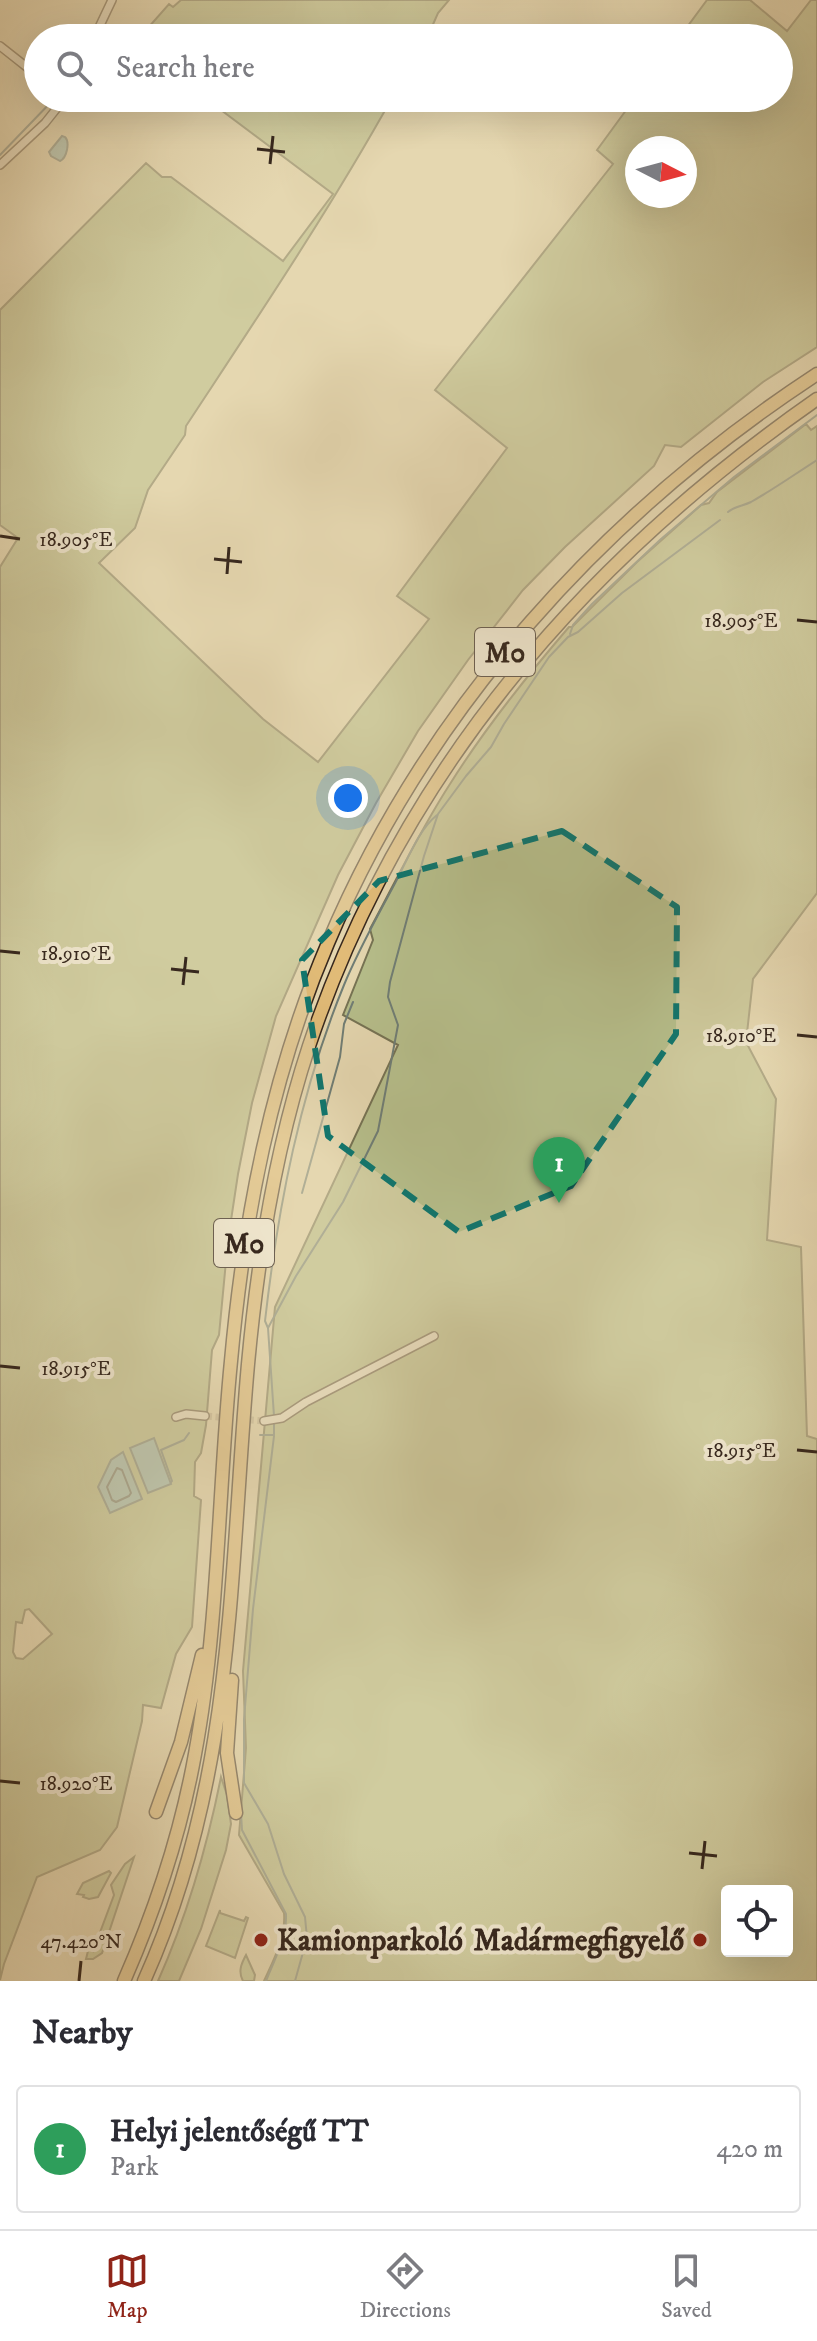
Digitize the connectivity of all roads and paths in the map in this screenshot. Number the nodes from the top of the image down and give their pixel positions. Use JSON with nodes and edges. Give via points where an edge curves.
{"nodes":[{"id":1,"x":111,"y":1,"type":"edge"},
{"id":2,"x":100,"y":24,"type":"edge"},
{"id":3,"x":0,"y":46,"type":"edge"},
{"id":4,"x":24,"y":65,"type":"edge"},
{"id":5,"x":54,"y":112,"type":"edge"},
{"id":6,"x":0,"y":165,"type":"edge"},
{"id":7,"x":817,"y":374,"type":"edge"},
{"id":8,"x":817,"y":399,"type":"edge"},
{"id":9,"x":434,"y":1336,"type":"dead end"},
{"id":10,"x":205,"y":1416,"type":"tunnel mouth"},
{"id":11,"x":176,"y":1417,"type":"dead end"},
{"id":12,"x":271,"y":1420,"type":"tunnel mouth"},
{"id":13,"x":211,"y":1621,"type":"junction"},
{"id":14,"x":227,"y":1649,"type":"junction"},
{"id":15,"x":156,"y":1812,"type":"dead end"},
{"id":16,"x":236,"y":1813,"type":"dead end"},
{"id":17,"x":124,"y":1981,"type":"edge"},
{"id":18,"x":144,"y":1981,"type":"edge"}],
"edges":[{"from":1,"to":2,"type":"street"},
{"from":3,"to":4,"type":"street"},
{"from":5,"to":6,"type":"street"},
{"from":7,"to":13,"type":"highway","number":"M0","via":[[661,493],[544,606],[438,742],[356,882],[326,946],[282,1074],[249,1216],[230,1367]]},
{"from":8,"to":14,"type":"highway","number":"M0","via":[[714,476],[637,543],[532,652],[434,787],[344,954],[292,1105],[264,1236],[248,1367]]},
{"from":9,"to":12,"type":"street"},
{"from":10,"to":11,"type":"street"},
{"from":13,"to":15,"type":"highway","via":[[184,1730]]},
{"from":13,"to":17,"type":"highway","number":"M0","via":[[189,1784],[162,1885]]},
{"from":14,"to":16,"type":"highway","via":[[232,1674],[227,1753]]},
{"from":14,"to":18,"type":"highway","number":"M0","via":[[195,1839]]}]}
